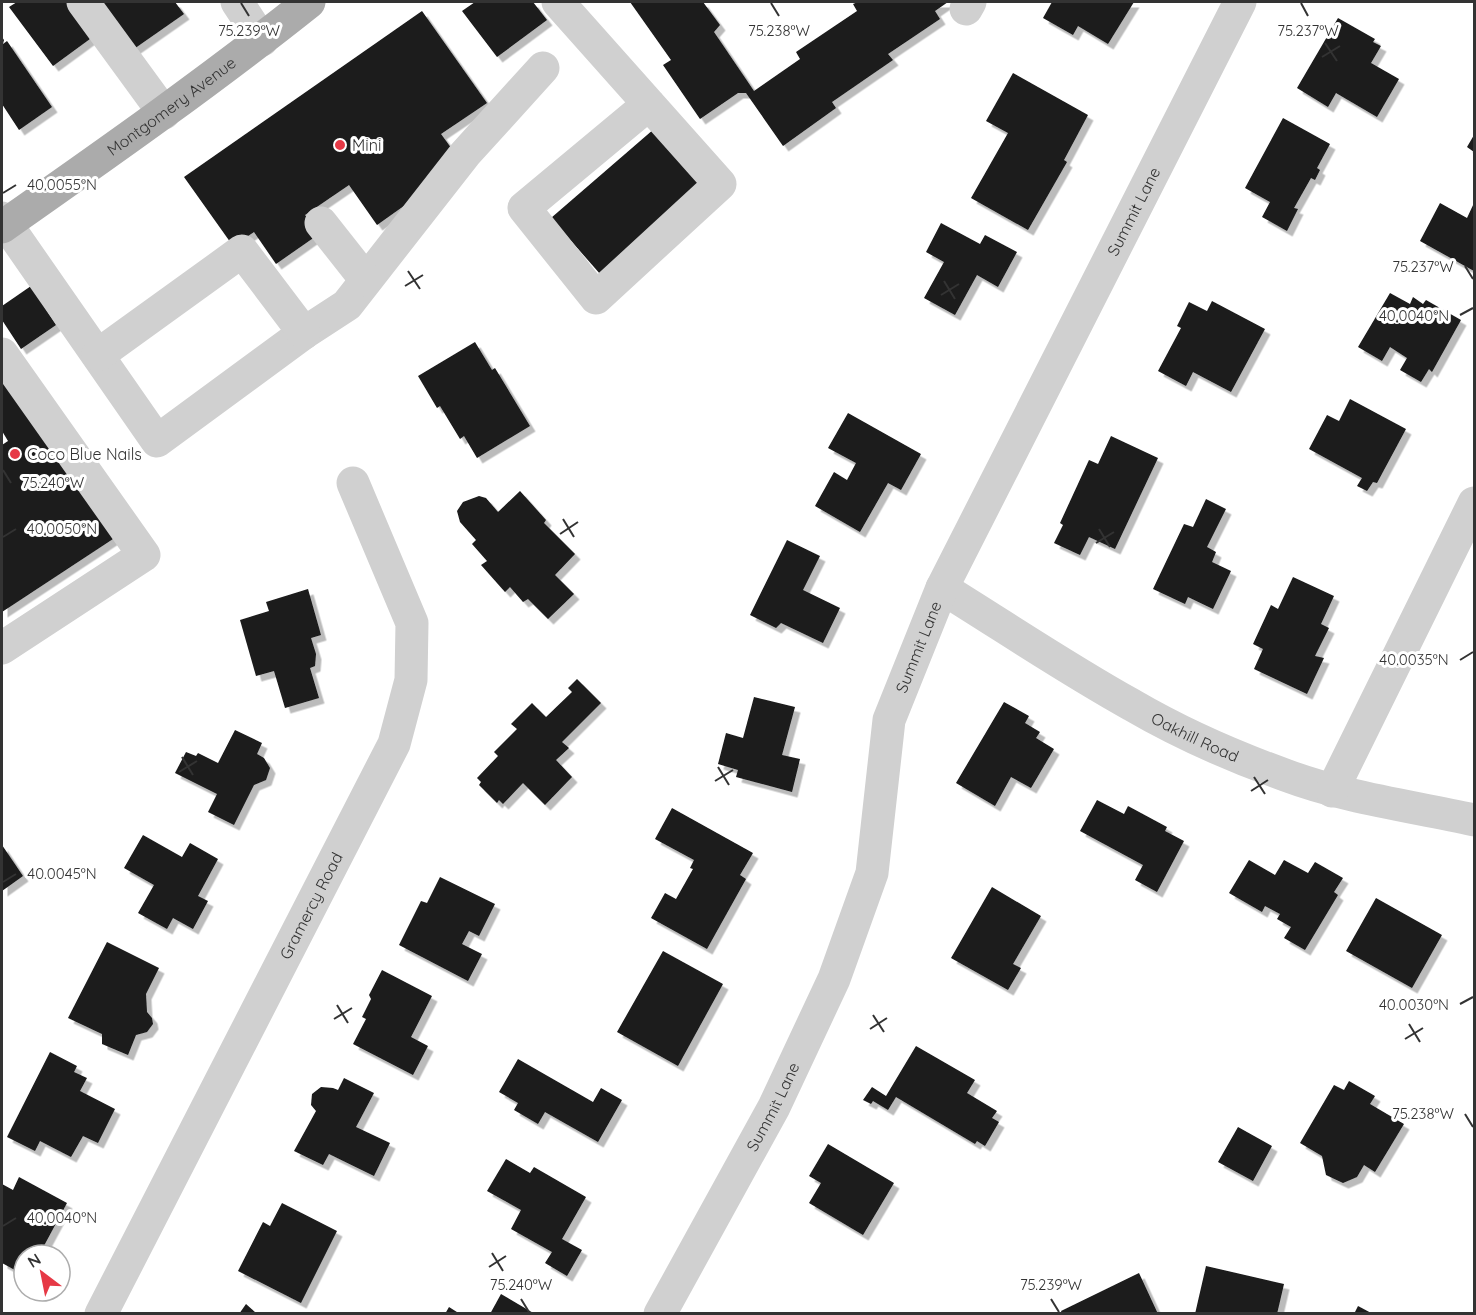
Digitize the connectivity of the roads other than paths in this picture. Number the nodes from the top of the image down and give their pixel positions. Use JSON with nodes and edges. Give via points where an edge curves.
{"nodes":[{"id":1,"x":83,"y":2,"type":"edge"},
{"id":2,"x":237,"y":2,"type":"edge"},
{"id":3,"x":309,"y":2,"type":"edge"},
{"id":4,"x":558,"y":2,"type":"edge"},
{"id":5,"x":1240,"y":2,"type":"edge"},
{"id":6,"x":262,"y":40,"type":"junction"},
{"id":7,"x":543,"y":68,"type":"dead end"},
{"id":8,"x":649,"y":104,"type":"junction"},
{"id":9,"x":164,"y":113,"type":"junction"},
{"id":10,"x":3,"y":223,"type":"edge"},
{"id":11,"x":321,"y":224,"type":"dead end"},
{"id":12,"x":366,"y":280,"type":"junction"},
{"id":13,"x":304,"y":333,"type":"junction"},
{"id":14,"x":2,"y":354,"type":"edge"},
{"id":15,"x":98,"y":355,"type":"junction"},
{"id":16,"x":353,"y":483,"type":"dead end"},
{"id":17,"x":1474,"y":503,"type":"edge"},
{"id":18,"x":942,"y":588,"type":"junction"},
{"id":19,"x":2,"y":648,"type":"edge"},
{"id":20,"x":1332,"y":791,"type":"junction"},
{"id":21,"x":1474,"y":820,"type":"edge"},
{"id":22,"x":101,"y":1314,"type":"edge"},
{"id":23,"x":660,"y":1314,"type":"edge"}],
"edges":[{"from":1,"to":9,"type":"street"},
{"from":2,"to":6,"type":"street"},
{"from":3,"to":6,"type":"main road","name":"Montgomery Avenue"},
{"from":4,"to":8,"type":"street"},
{"from":5,"to":18,"type":"street","name":"Summit Lane"},
{"from":6,"to":9,"type":"main road","name":"Montgomery Avenue"},
{"from":7,"to":12,"type":"street","via":[[465,154]]},
{"from":8,"to":8,"type":"street","via":[[524,208],[596,298],[720,184]]},
{"from":9,"to":10,"type":"main road","name":"Montgomery Avenue"},
{"from":10,"to":15,"type":"street"},
{"from":11,"to":12,"type":"street"},
{"from":12,"to":13,"type":"street","via":[[347,305]]},
{"from":13,"to":15,"type":"street","via":[[242,251]]},
{"from":13,"to":15,"type":"street","via":[[157,441]]},
{"from":14,"to":19,"type":"street","via":[[144,555]]},
{"from":16,"to":22,"type":"street","name":"Gramercy Road","via":[[412,623],[411,680],[394,744]]},
{"from":17,"to":20,"type":"street"},
{"from":18,"to":20,"type":"street","name":"Oakhill Road","via":[[1132,705],[1201,741]]},
{"from":18,"to":23,"type":"street","name":"Summit Lane","via":[[890,720],[872,873],[834,979],[774,1107]]},
{"from":20,"to":21,"type":"street","name":"Oakhill Road"}]}
